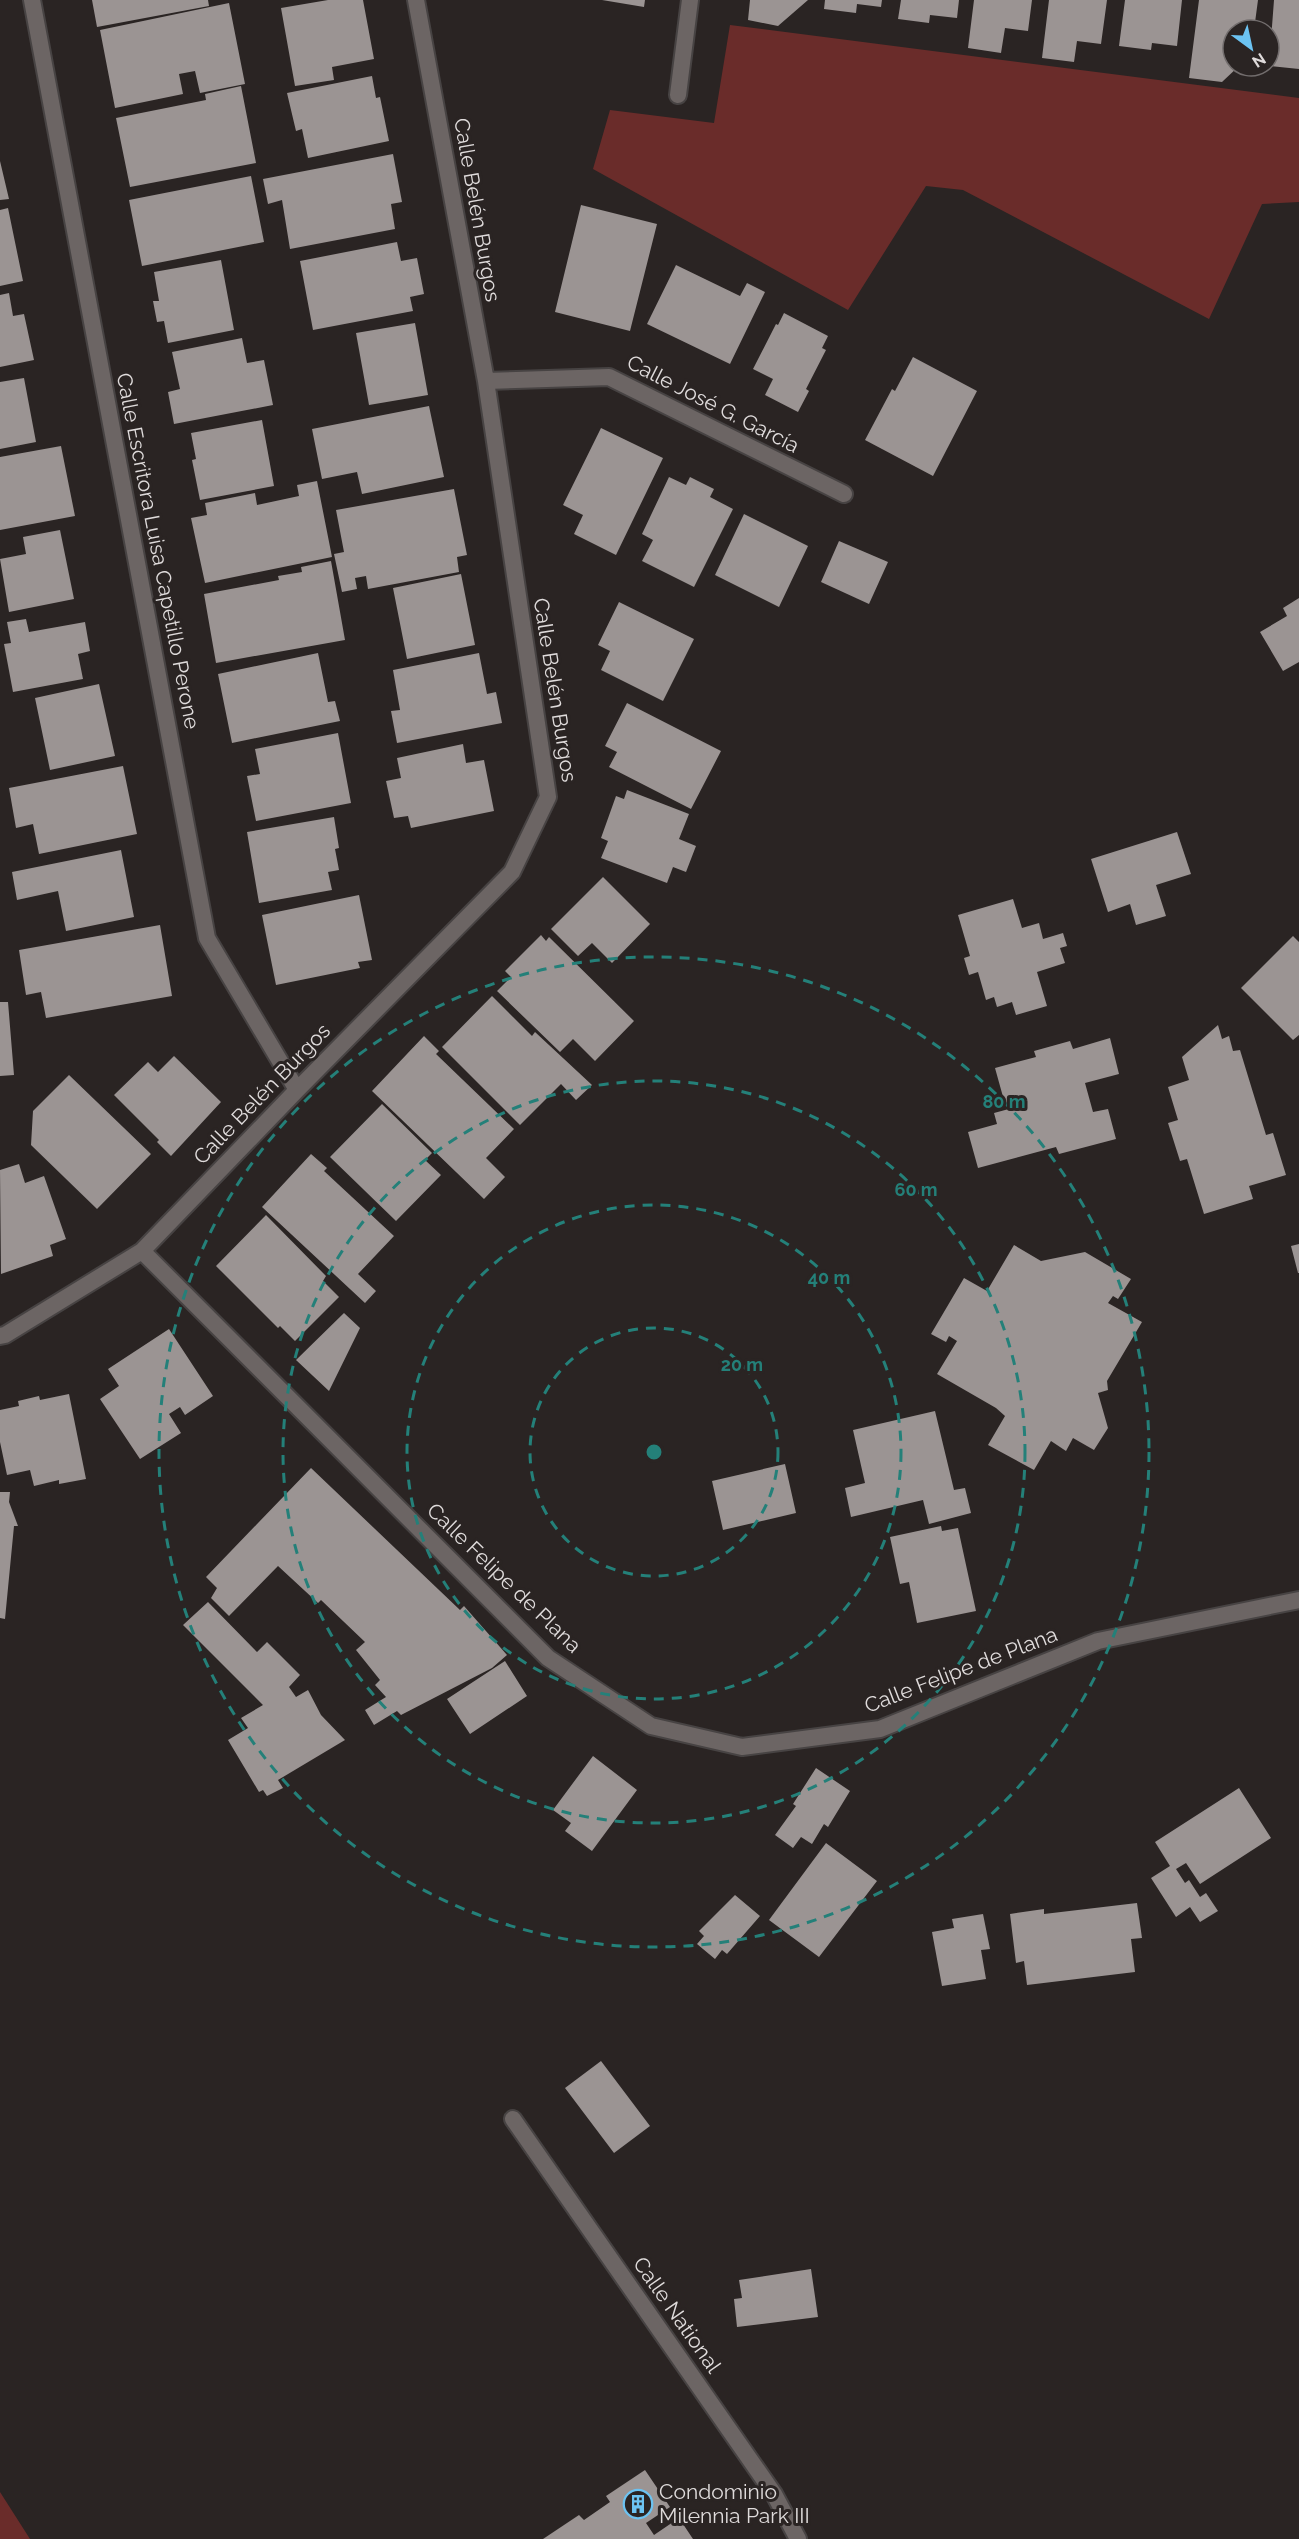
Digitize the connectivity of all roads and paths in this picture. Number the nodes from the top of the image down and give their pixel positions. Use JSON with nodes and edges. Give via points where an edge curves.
{"nodes":[{"id":1,"x":32,"y":0,"type":"edge"},
{"id":2,"x":416,"y":0,"type":"edge"},
{"id":3,"x":690,"y":0,"type":"edge"},
{"id":4,"x":678,"y":95,"type":"dead end"},
{"id":5,"x":486,"y":381,"type":"junction"},
{"id":6,"x":844,"y":494,"type":"dead end"},
{"id":7,"x":297,"y":1090,"type":"junction"},
{"id":8,"x":142,"y":1251,"type":"junction"},
{"id":9,"x":0,"y":1336,"type":"edge"},
{"id":10,"x":1299,"y":1600,"type":"edge"},
{"id":11,"x":513,"y":2119,"type":"dead end"},
{"id":12,"x":798,"y":2539,"type":"edge"}],
"edges":[{"from":1,"to":7,"type":"street","name":"Calle Escritora Luisa Capetillo Perone","via":[[207,938]]},
{"from":2,"to":5,"type":"street","name":"Calle Belén Burgos"},
{"from":3,"to":4,"type":"street"},
{"from":5,"to":6,"type":"street","name":"Calle José G. García","via":[[609,377]]},
{"from":5,"to":7,"type":"street","name":"Calle Belén Burgos","via":[[548,797],[512,872]]},
{"from":7,"to":8,"type":"street","name":"Calle Belén Burgos"},
{"from":8,"to":9,"type":"street","name":"Calle Belén Burgos"},
{"from":8,"to":10,"type":"street","name":"Calle Felipe de Plana","via":[[548,1658],[651,1726],[742,1747],[880,1729],[1098,1641]]},
{"from":11,"to":12,"type":"street","name":"Calle National","via":[[768,2485]]}]}
